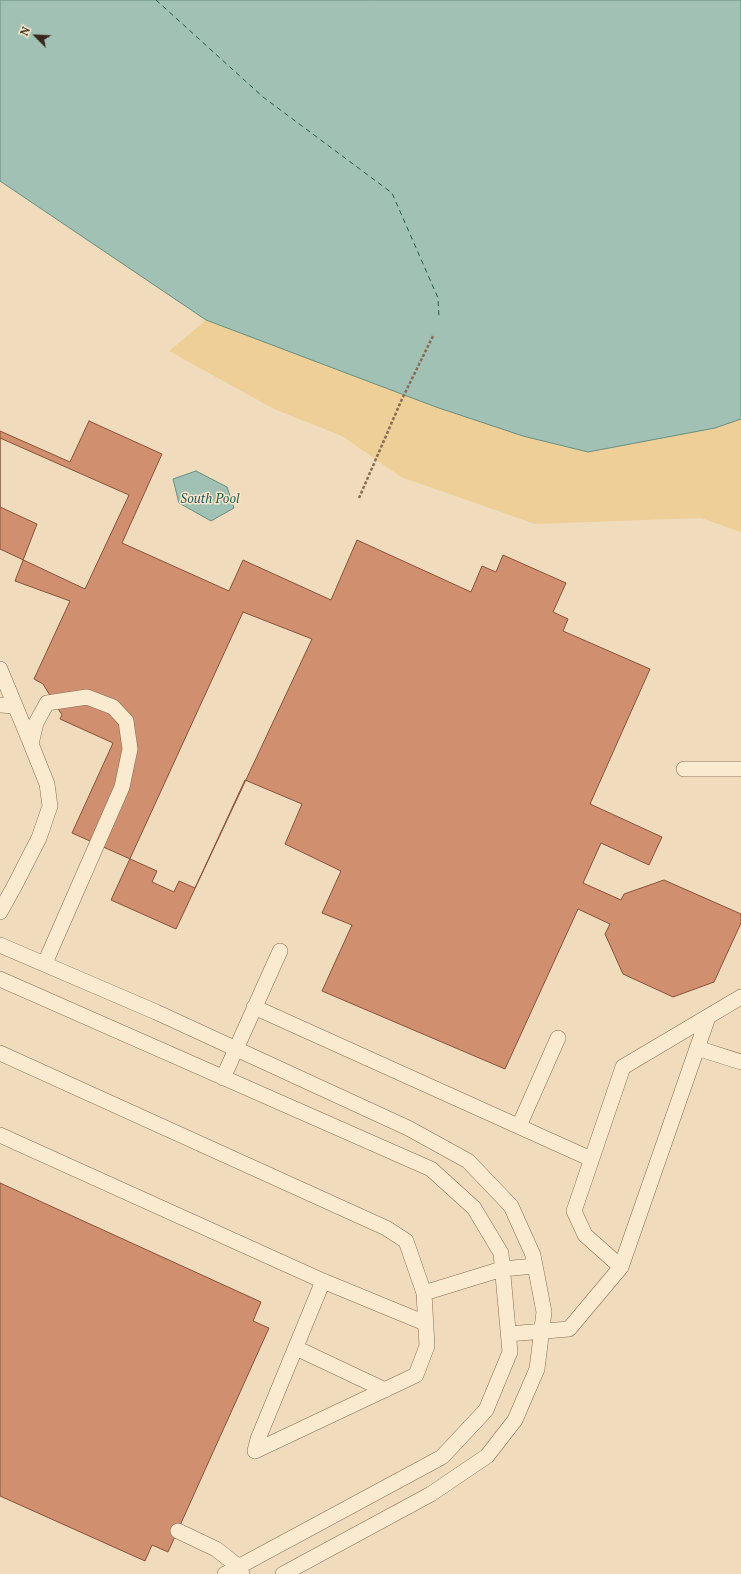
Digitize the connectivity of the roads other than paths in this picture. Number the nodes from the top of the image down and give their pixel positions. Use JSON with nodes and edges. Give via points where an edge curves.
{"nodes":[{"id":1,"x":0,"y":668,"type":"edge"},
{"id":2,"x":0,"y":705,"type":"edge"},
{"id":3,"x":15,"y":706,"type":"junction"},
{"id":4,"x":31,"y":744,"type":"junction"},
{"id":5,"x":684,"y":769,"type":"dead end"},
{"id":6,"x":741,"y":769,"type":"edge"},
{"id":7,"x":0,"y":912,"type":"edge"},
{"id":8,"x":0,"y":945,"type":"edge"},
{"id":9,"x":280,"y":951,"type":"dead end"},
{"id":10,"x":45,"y":963,"type":"junction"},
{"id":11,"x":0,"y":979,"type":"edge"},
{"id":12,"x":741,"y":998,"type":"edge"},
{"id":13,"x":254,"y":1007,"type":"junction"},
{"id":14,"x":708,"y":1017,"type":"junction"},
{"id":15,"x":558,"y":1038,"type":"dead end"},
{"id":16,"x":697,"y":1048,"type":"junction"},
{"id":17,"x":236,"y":1049,"type":"junction"},
{"id":18,"x":0,"y":1053,"type":"edge"},
{"id":19,"x":741,"y":1062,"type":"edge"},
{"id":20,"x":223,"y":1078,"type":"junction"},
{"id":21,"x":519,"y":1126,"type":"junction"},
{"id":22,"x":0,"y":1135,"type":"edge"},
{"id":23,"x":591,"y":1159,"type":"junction"},
{"id":24,"x":535,"y":1266,"type":"junction"},
{"id":25,"x":620,"y":1267,"type":"junction"},
{"id":26,"x":502,"y":1269,"type":"junction"},
{"id":27,"x":323,"y":1281,"type":"junction"},
{"id":28,"x":424,"y":1292,"type":"junction"},
{"id":29,"x":426,"y":1323,"type":"junction"},
{"id":30,"x":542,"y":1331,"type":"junction"},
{"id":31,"x":508,"y":1334,"type":"junction"},
{"id":32,"x":296,"y":1348,"type":"junction"},
{"id":33,"x":385,"y":1390,"type":"junction"},
{"id":34,"x":178,"y":1530,"type":"dead end"},
{"id":35,"x":240,"y":1571,"type":"edge"},
{"id":36,"x":224,"y":1574,"type":"edge"},
{"id":37,"x":283,"y":1574,"type":"edge"}],
"edges":[{"from":1,"to":3,"type":"lane"},
{"from":2,"to":3,"type":"lane"},
{"from":3,"to":4,"type":"lane"},
{"from":4,"to":7,"type":"lane","via":[[47,784],[50,806],[39,838]]},
{"from":4,"to":10,"type":"lane","via":[[36,723],[47,703],[87,697],[113,707],[126,721],[130,749],[122,787]]},
{"from":5,"to":6,"type":"lane"},
{"from":8,"to":10,"type":"lane"},
{"from":9,"to":13,"type":"lane"},
{"from":10,"to":17,"type":"lane"},
{"from":11,"to":20,"type":"lane"},
{"from":12,"to":14,"type":"lane"},
{"from":13,"to":17,"type":"lane"},
{"from":13,"to":21,"type":"lane"},
{"from":14,"to":16,"type":"lane"},
{"from":14,"to":23,"type":"lane","via":[[624,1067]]},
{"from":15,"to":21,"type":"lane"},
{"from":16,"to":19,"type":"lane"},
{"from":16,"to":25,"type":"lane"},
{"from":17,"to":20,"type":"lane"},
{"from":17,"to":24,"type":"lane","via":[[408,1128],[468,1161],[511,1206],[533,1255]]},
{"from":18,"to":28,"type":"lane","via":[[386,1228],[406,1241]]},
{"from":20,"to":26,"type":"lane","via":[[431,1170],[474,1208],[501,1253]]},
{"from":21,"to":23,"type":"lane"},
{"from":22,"to":27,"type":"lane"},
{"from":23,"to":25,"type":"lane","via":[[574,1211],[585,1235]]},
{"from":24,"to":26,"type":"lane"},
{"from":24,"to":30,"type":"lane","via":[[544,1312]]},
{"from":25,"to":30,"type":"lane","via":[[569,1329]]},
{"from":26,"to":28,"type":"lane"},
{"from":26,"to":31,"type":"lane"},
{"from":27,"to":29,"type":"lane"},
{"from":27,"to":32,"type":"lane"},
{"from":28,"to":29,"type":"lane"},
{"from":29,"to":33,"type":"lane","via":[[427,1346],[416,1375]]},
{"from":30,"to":31,"type":"lane"},
{"from":30,"to":37,"type":"lane","via":[[538,1369],[515,1420],[487,1456],[431,1494]]},
{"from":31,"to":35,"type":"lane","via":[[510,1352],[486,1410],[442,1457]]},
{"from":32,"to":33,"type":"lane"},
{"from":32,"to":33,"type":"lane","via":[[255,1451]]},
{"from":34,"to":35,"type":"lane","via":[[216,1549]]},
{"from":35,"to":36,"type":"lane"}]}
